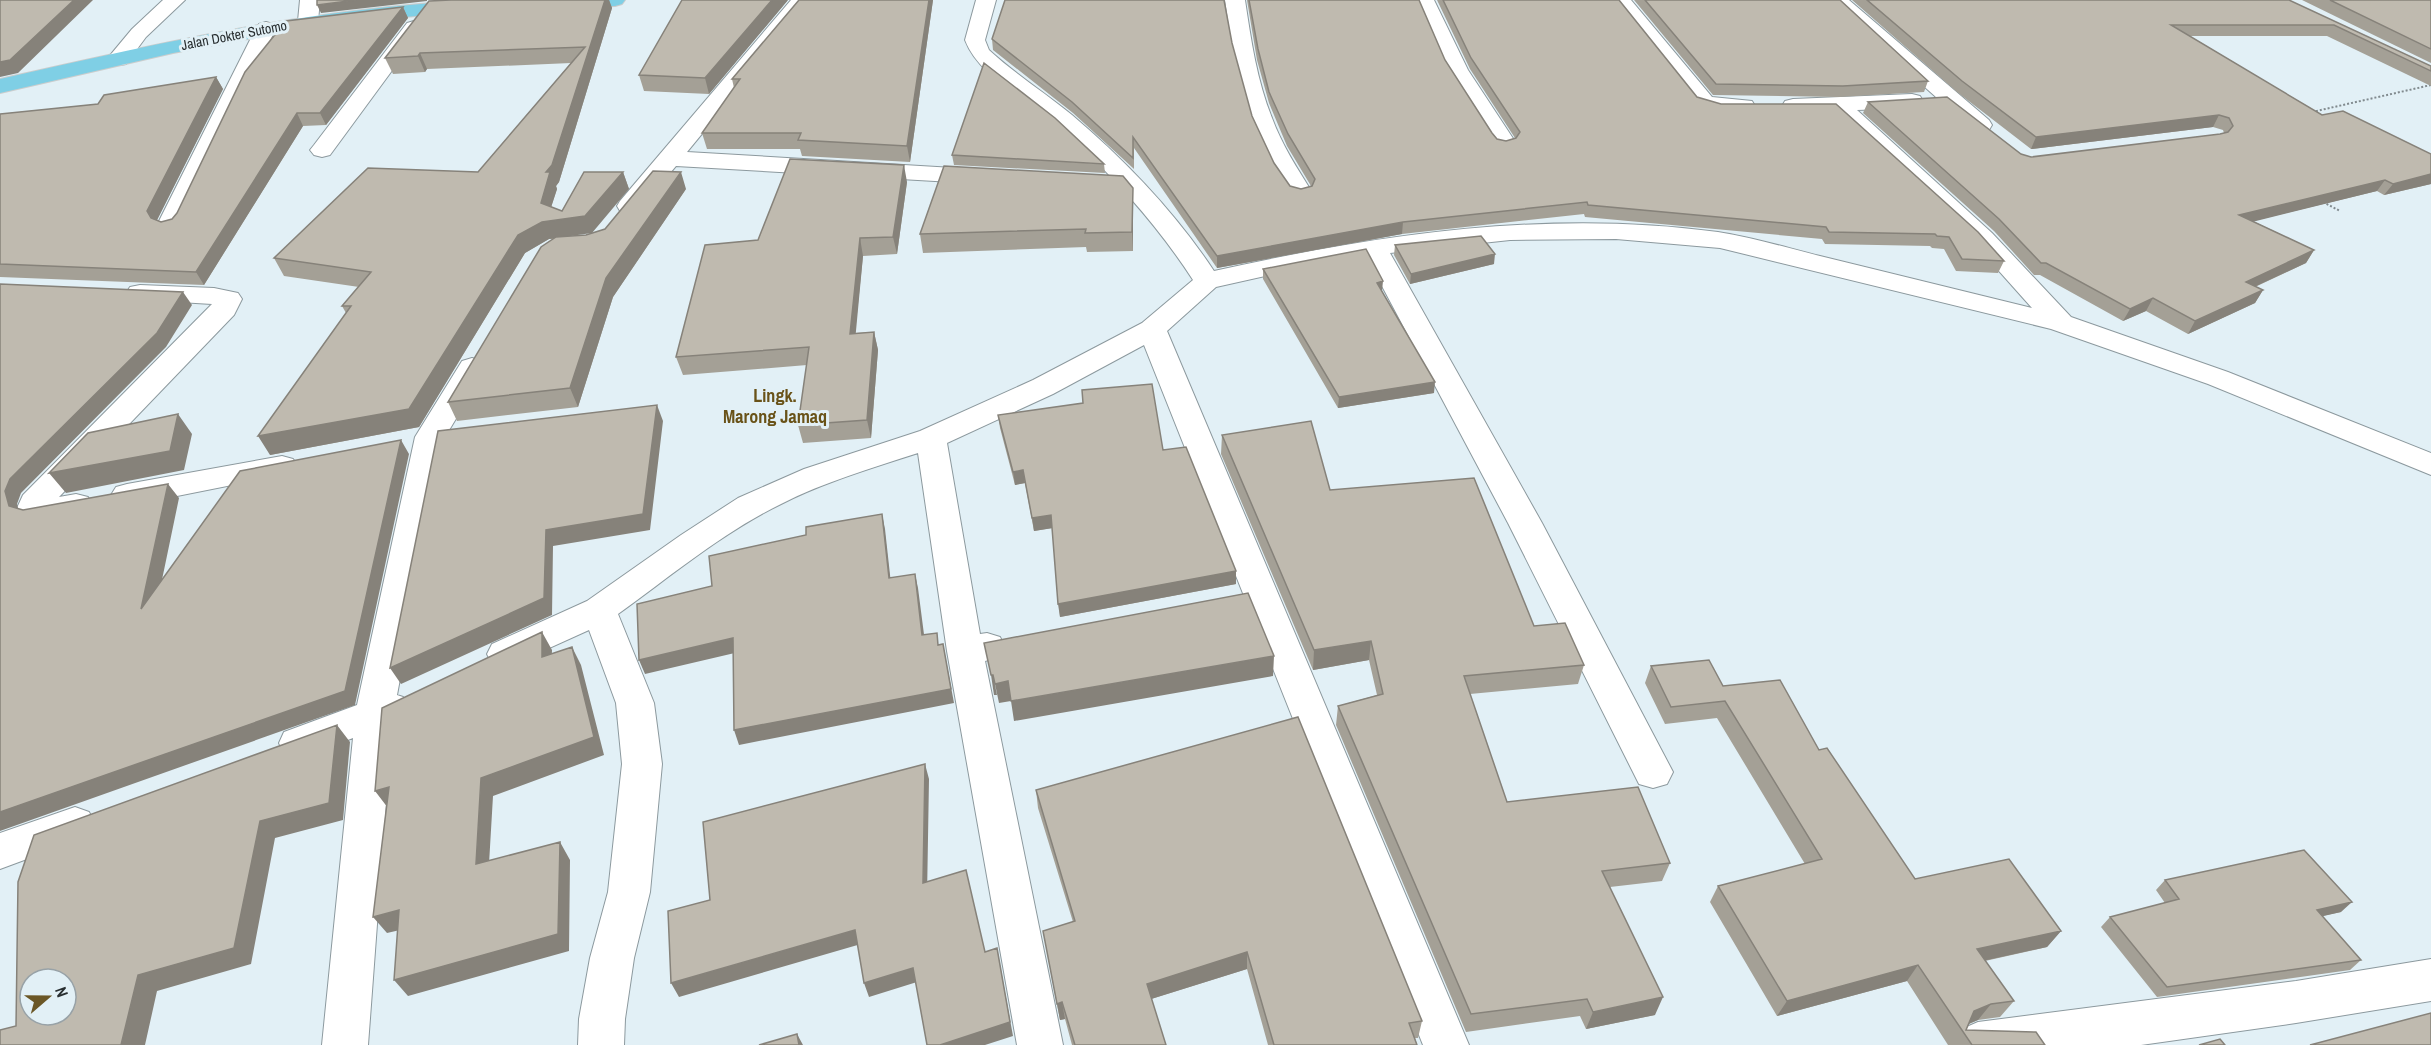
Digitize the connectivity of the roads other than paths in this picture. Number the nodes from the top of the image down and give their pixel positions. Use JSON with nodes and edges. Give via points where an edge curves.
{"nodes":[{"id":1,"x":175,"y":0,"type":"edge"},
{"id":2,"x":310,"y":0,"type":"edge"},
{"id":3,"x":615,"y":0,"type":"edge"},
{"id":4,"x":801,"y":0,"type":"edge"},
{"id":5,"x":986,"y":0,"type":"edge"},
{"id":6,"x":1235,"y":0,"type":"edge"},
{"id":7,"x":1424,"y":0,"type":"edge"},
{"id":8,"x":1621,"y":0,"type":"edge"},
{"id":9,"x":1837,"y":0,"type":"edge"},
{"id":10,"x":544,"y":3,"type":"edge"},
{"id":11,"x":485,"y":6,"type":"edge"},
{"id":12,"x":428,"y":9,"type":"junction"},
{"id":13,"x":308,"y":21,"type":"junction"},
{"id":14,"x":266,"y":28,"type":"junction"},
{"id":15,"x":118,"y":59,"type":"junction"},
{"id":16,"x":0,"y":86,"type":"edge"},
{"id":17,"x":1948,"y":99,"type":"junction"},
{"id":18,"x":1839,"y":106,"type":"junction"},
{"id":19,"x":1998,"y":139,"type":"edge"},
{"id":20,"x":1504,"y":143,"type":"edge"},
{"id":21,"x":322,"y":150,"type":"dead end"},
{"id":22,"x":668,"y":158,"type":"junction"},
{"id":23,"x":1010,"y":179,"type":"edge"},
{"id":24,"x":1104,"y":184,"type":"edge"},
{"id":25,"x":1131,"y":185,"type":"junction"},
{"id":26,"x":1300,"y":192,"type":"edge"},
{"id":27,"x":616,"y":222,"type":"edge"},
{"id":28,"x":170,"y":225,"type":"edge"},
{"id":29,"x":1374,"y":247,"type":"junction"},
{"id":30,"x":1207,"y":281,"type":"junction"},
{"id":31,"x":107,"y":292,"type":"edge"},
{"id":32,"x":2061,"y":322,"type":"junction"},
{"id":33,"x":1152,"y":329,"type":"junction"},
{"id":34,"x":483,"y":349,"type":"edge"},
{"id":35,"x":464,"y":433,"type":"edge"},
{"id":36,"x":430,"y":437,"type":"junction"},
{"id":37,"x":931,"y":438,"type":"junction"},
{"id":38,"x":396,"y":444,"type":"edge"},
{"id":39,"x":304,"y":461,"type":"edge"},
{"id":40,"x":2431,"y":465,"type":"edge"},
{"id":41,"x":599,"y":610,"type":"junction"},
{"id":42,"x":1022,"y":640,"type":"edge"},
{"id":43,"x":965,"y":651,"type":"junction"},
{"id":44,"x":470,"y":670,"type":"edge"},
{"id":45,"x":417,"y":696,"type":"edge"},
{"id":46,"x":374,"y":716,"type":"junction"},
{"id":47,"x":264,"y":756,"type":"edge"},
{"id":48,"x":1653,"y":772,"type":"dead end"},
{"id":49,"x":110,"y":811,"type":"edge"},
{"id":50,"x":0,"y":851,"type":"edge"},
{"id":51,"x":2431,"y":980,"type":"edge"},
{"id":52,"x":345,"y":1045,"type":"edge"},
{"id":53,"x":601,"y":1045,"type":"edge"},
{"id":54,"x":1041,"y":1045,"type":"edge"},
{"id":55,"x":1446,"y":1045,"type":"edge"},
{"id":56,"x":1978,"y":1045,"type":"edge"}],
"edges":[{"from":1,"to":15,"type":"street"},
{"from":2,"to":13,"type":"street"},
{"from":3,"to":10,"type":"main road"},
{"from":4,"to":22,"type":"street"},
{"from":5,"to":25,"type":"street","via":[[975,40],[980,52],[1064,120]]},
{"from":6,"to":26,"type":"street","via":[[1249,80],[1261,119]]},
{"from":7,"to":20,"type":"street","via":[[1457,70]]},
{"from":8,"to":18,"type":"street","via":[[1704,102],[1718,106]]},
{"from":9,"to":17,"type":"street"},
{"from":11,"to":12,"type":"main road","name":"Jalan Dokter Sutomo"},
{"from":12,"to":13,"type":"main road","name":"Jalan Dokter Sutomo"},
{"from":12,"to":21,"type":"street"},
{"from":13,"to":14,"type":"main road","name":"Jalan Dokter Sutomo"},
{"from":14,"to":15,"type":"main road","name":"Jalan Dokter Sutomo"},
{"from":14,"to":28,"type":"street"},
{"from":15,"to":16,"type":"main road","name":"Jalan Dokter Sutomo"},
{"from":17,"to":18,"type":"street"},
{"from":17,"to":19,"type":"street"},
{"from":18,"to":32,"type":"street","via":[[1983,238]]},
{"from":22,"to":23,"type":"street"},
{"from":22,"to":27,"type":"street"},
{"from":24,"to":25,"type":"street"},
{"from":25,"to":30,"type":"street","via":[[1189,252]]},
{"from":29,"to":30,"type":"street"},
{"from":29,"to":32,"type":"street","via":[[1510,232],[1616,231],[1720,240]]},
{"from":29,"to":48,"type":"street","via":[[1525,523]]},
{"from":30,"to":33,"type":"street"},
{"from":31,"to":39,"type":"street","via":[[228,299],[224,309],[34,503],[35,511]]},
{"from":32,"to":40,"type":"street","via":[[2218,378]]},
{"from":33,"to":37,"type":"street","via":[[1043,387]]},
{"from":33,"to":55,"type":"street","via":[[1243,599]]},
{"from":34,"to":36,"type":"street"},
{"from":35,"to":36,"type":"street"},
{"from":36,"to":38,"type":"street"},
{"from":36,"to":46,"type":"street"},
{"from":37,"to":41,"type":"street","via":[[824,473],[752,505]]},
{"from":37,"to":43,"type":"street"},
{"from":41,"to":44,"type":"street"},
{"from":41,"to":53,"type":"street","via":[[635,703],[642,764],[629,892],[612,958]]},
{"from":42,"to":43,"type":"street"},
{"from":43,"to":54,"type":"street"},
{"from":45,"to":46,"type":"street"},
{"from":46,"to":47,"type":"street"},
{"from":46,"to":52,"type":"street"},
{"from":49,"to":50,"type":"street"},
{"from":51,"to":56,"type":"street"}]}
